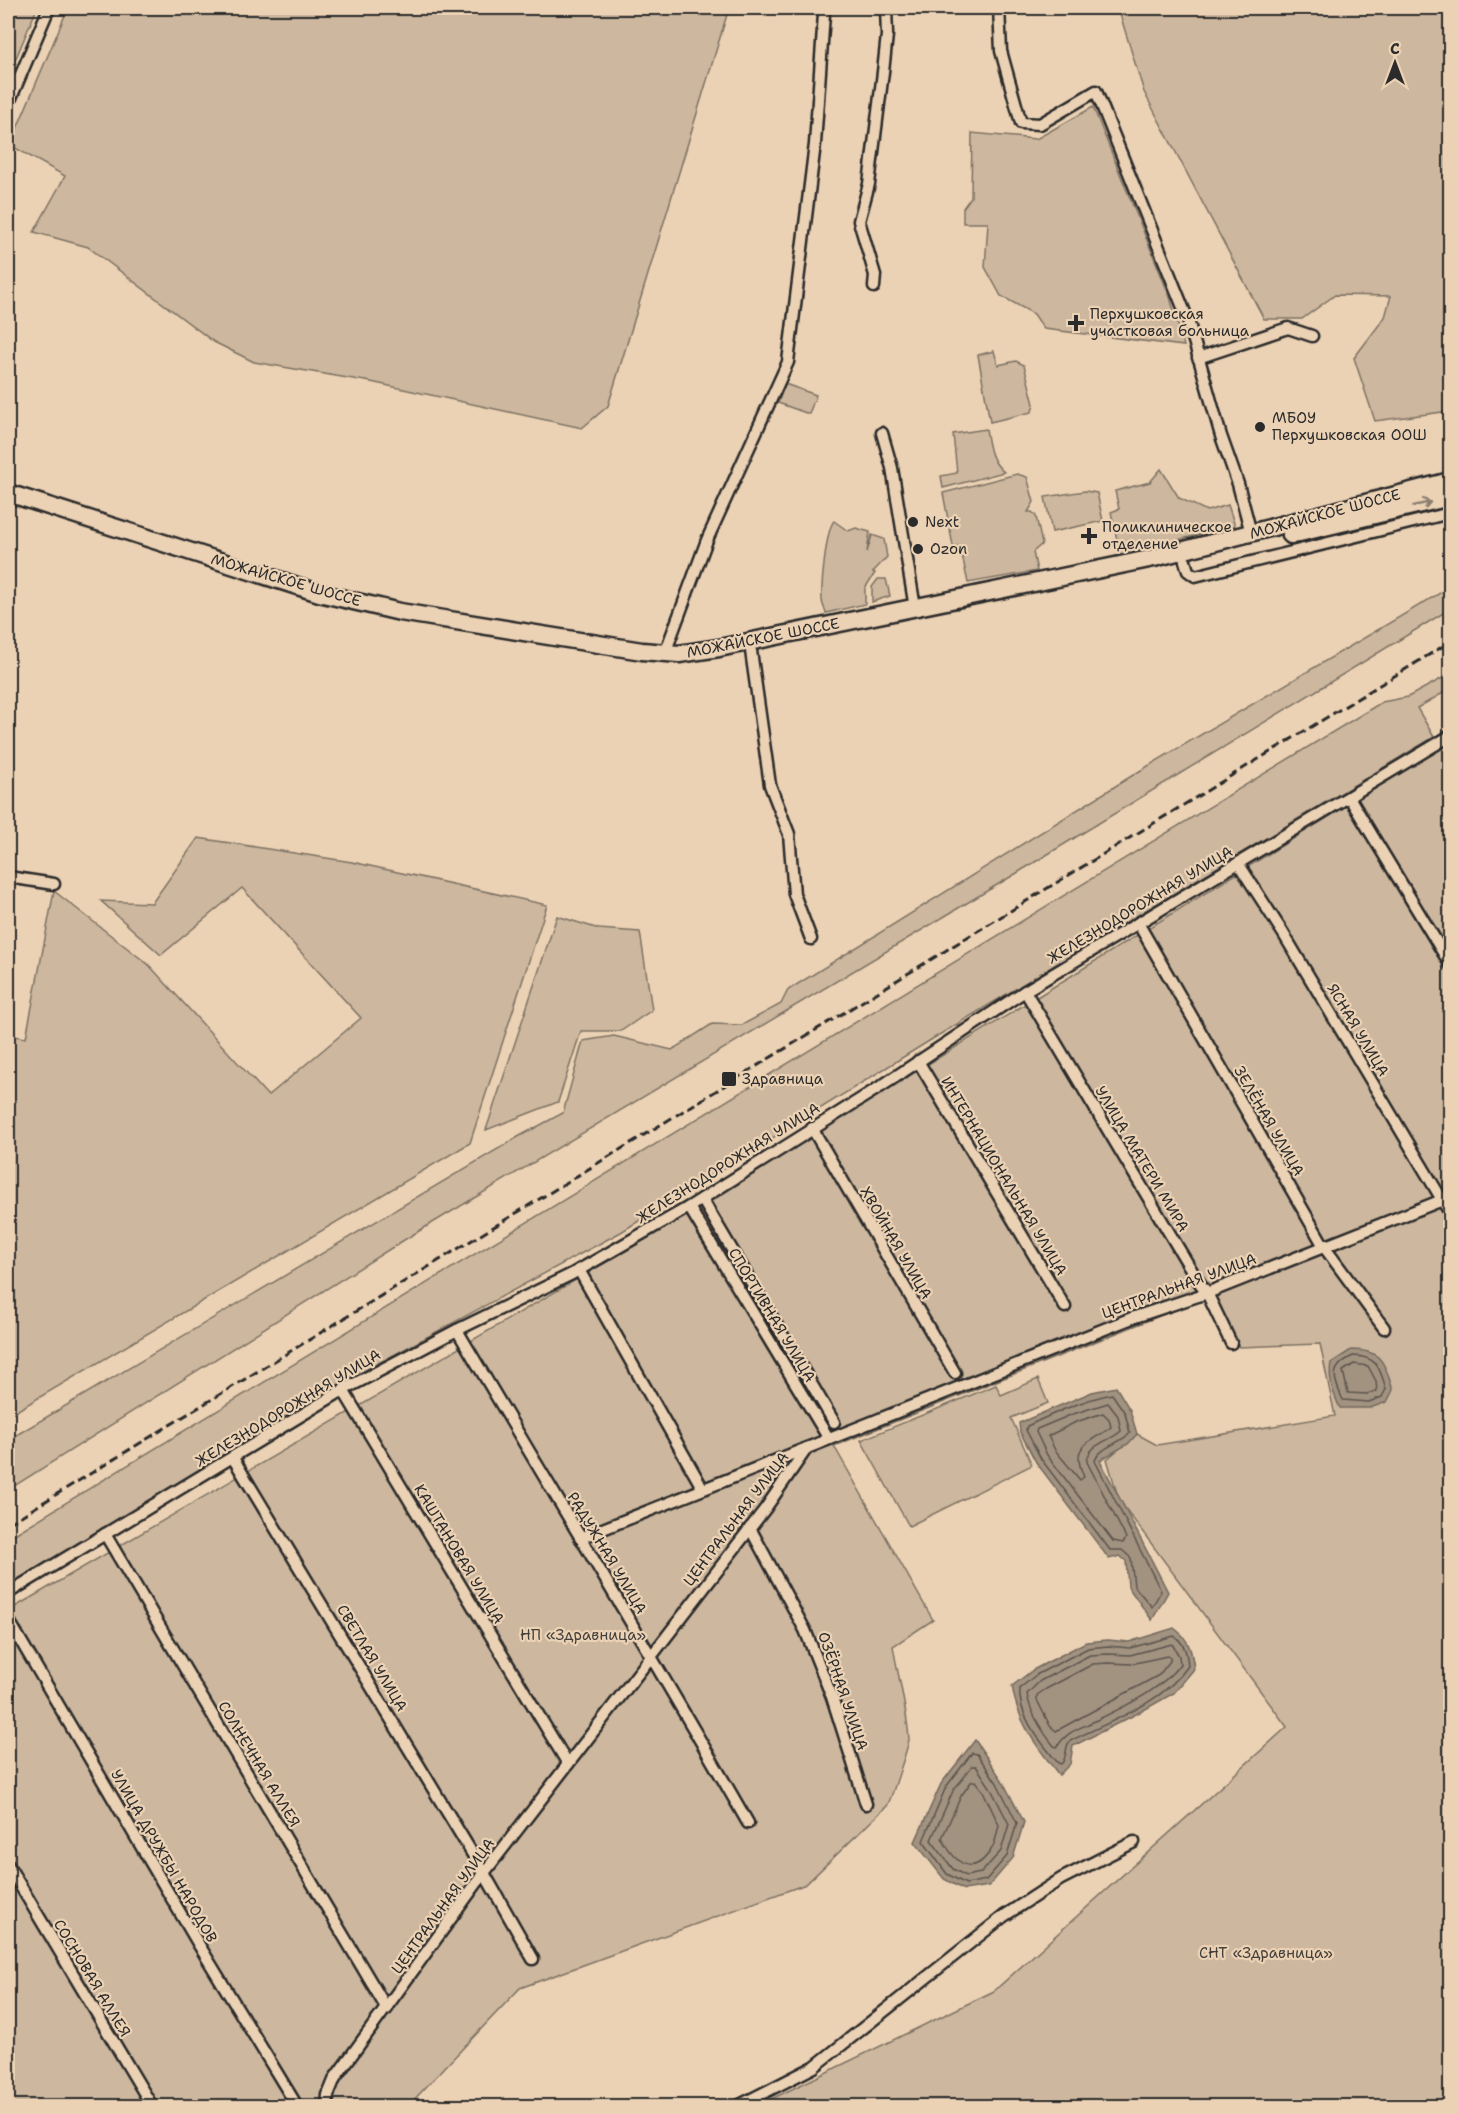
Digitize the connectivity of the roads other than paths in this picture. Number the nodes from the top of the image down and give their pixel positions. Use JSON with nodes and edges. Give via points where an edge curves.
{"nodes":[{"id":1,"x":49,"y":8,"type":"edge"},
{"id":2,"x":821,"y":8,"type":"edge"},
{"id":3,"x":886,"y":8,"type":"edge"},
{"id":4,"x":999,"y":8,"type":"edge"},
{"id":5,"x":8,"y":105,"type":"edge"},
{"id":6,"x":874,"y":287,"type":"dead end"},
{"id":7,"x":1312,"y":336,"type":"dead end"},
{"id":8,"x":1198,"y":358,"type":"junction"},
{"id":9,"x":882,"y":433,"type":"dead end"},
{"id":10,"x":1450,"y":481,"type":"edge"},
{"id":11,"x":8,"y":493,"type":"edge"},
{"id":12,"x":1450,"y":497,"type":"edge"},
{"id":13,"x":8,"y":503,"type":"edge"},
{"id":14,"x":1450,"y":513,"type":"edge"},
{"id":15,"x":1251,"y":533,"type":"junction"},
{"id":16,"x":1185,"y":561,"type":"junction"},
{"id":17,"x":915,"y":608,"type":"junction"},
{"id":18,"x":751,"y":651,"type":"junction"},
{"id":19,"x":665,"y":653,"type":"junction"},
{"id":20,"x":1450,"y":736,"type":"edge"},
{"id":21,"x":1349,"y":797,"type":"junction"},
{"id":22,"x":1238,"y":863,"type":"junction"},
{"id":23,"x":8,"y":877,"type":"edge"},
{"id":24,"x":54,"y":884,"type":"dead end"},
{"id":25,"x":1138,"y":923,"type":"junction"},
{"id":26,"x":811,"y":939,"type":"dead end"},
{"id":27,"x":1450,"y":964,"type":"edge"},
{"id":28,"x":1025,"y":991,"type":"junction"},
{"id":29,"x":918,"y":1061,"type":"junction"},
{"id":30,"x":812,"y":1128,"type":"junction"},
{"id":31,"x":702,"y":1198,"type":"junction"},
{"id":32,"x":1446,"y":1199,"type":"edge"},
{"id":33,"x":689,"y":1207,"type":"junction"},
{"id":34,"x":1450,"y":1213,"type":"edge"},
{"id":35,"x":1325,"y":1248,"type":"junction"},
{"id":36,"x":579,"y":1270,"type":"junction"},
{"id":37,"x":1207,"y":1293,"type":"junction"},
{"id":38,"x":1065,"y":1307,"type":"dead end"},
{"id":39,"x":1384,"y":1328,"type":"dead end"},
{"id":40,"x":457,"y":1330,"type":"junction"},
{"id":41,"x":1232,"y":1343,"type":"dead end"},
{"id":42,"x":955,"y":1373,"type":"dead end"},
{"id":43,"x":343,"y":1390,"type":"junction"},
{"id":44,"x":834,"y":1422,"type":"dead end"},
{"id":45,"x":829,"y":1439,"type":"junction"},
{"id":46,"x":807,"y":1448,"type":"junction"},
{"id":47,"x":233,"y":1458,"type":"junction"},
{"id":48,"x":704,"y":1489,"type":"junction"},
{"id":49,"x":750,"y":1528,"type":"junction"},
{"id":50,"x":105,"y":1534,"type":"junction"},
{"id":51,"x":580,"y":1538,"type":"junction"},
{"id":52,"x":8,"y":1593,"type":"edge"},
{"id":53,"x":8,"y":1619,"type":"edge"},
{"id":54,"x":652,"y":1655,"type":"junction"},
{"id":55,"x":568,"y":1764,"type":"junction"},
{"id":56,"x":866,"y":1804,"type":"dead end"},
{"id":57,"x":748,"y":1823,"type":"dead end"},
{"id":58,"x":1134,"y":1842,"type":"dead end"},
{"id":59,"x":8,"y":1865,"type":"edge"},
{"id":60,"x":484,"y":1873,"type":"junction"},
{"id":61,"x":533,"y":1959,"type":"dead end"},
{"id":62,"x":387,"y":2009,"type":"junction"},
{"id":63,"x":152,"y":2106,"type":"edge"},
{"id":64,"x":297,"y":2106,"type":"edge"},
{"id":65,"x":327,"y":2106,"type":"edge"},
{"id":66,"x":738,"y":2106,"type":"edge"}],
"edges":[{"from":1,"to":5,"type":"street"},
{"from":2,"to":19,"type":"street","via":[[825,14],[815,144],[788,362],[707,540]]},
{"from":3,"to":6,"type":"street","via":[[882,83],[869,184],[859,221],[875,275]]},
{"from":4,"to":8,"type":"street","via":[[1001,51],[1021,123],[1040,124],[1096,91],[1188,320]]},
{"from":7,"to":8,"type":"street","via":[[1288,328]]},
{"from":8,"to":15,"type":"street"},
{"from":9,"to":17,"type":"street","via":[[892,468]]},
{"from":10,"to":15,"type":"main road","name":"МОЖАЙСКОЕ ШОССЕ"},
{"from":11,"to":19,"type":"main road","name":"МОЖАЙСКОЕ ШОССЕ","via":[[342,598],[453,622]]},
{"from":16,"to":12,"type":"main road","name":"МОЖАЙСКОЕ ШОССЕ","one_way":true},
{"from":13,"to":18,"type":"main road","name":"МОЖАЙСКОЕ ШОССЕ","via":[[306,598],[398,621],[664,663]]},
{"from":14,"to":16,"type":"street","via":[[1196,576],[1188,571]]},
{"from":15,"to":17,"type":"main road","name":"МОЖАЙСКОЕ ШОССЕ","via":[[1154,558]]},
{"from":16,"to":18,"type":"main road","name":"МОЖАЙСКОЕ ШОССЕ"},
{"from":17,"to":19,"type":"main road","name":"МОЖАЙСКОЕ ШОССЕ","via":[[696,652]]},
{"from":18,"to":26,"type":"street","via":[[770,785],[789,834],[794,894]]},
{"from":20,"to":21,"type":"street","name":"ЖЕЛЕЗНОДОРОЖНАЯ УЛИЦА"},
{"from":21,"to":22,"type":"street","name":"ЖЕЛЕЗНОДОРОЖНАЯ УЛИЦА"},
{"from":21,"to":27,"type":"street"},
{"from":22,"to":25,"type":"street","name":"ЖЕЛЕЗНОДОРОЖНАЯ УЛИЦА"},
{"from":22,"to":32,"type":"street","name":"ЯСНАЯ УЛИЦА"},
{"from":23,"to":24,"type":"street"},
{"from":25,"to":28,"type":"street","name":"ЖЕЛЕЗНОДОРОЖНАЯ УЛИЦА"},
{"from":25,"to":35,"type":"street","name":"ЗЕЛЁНАЯ УЛИЦА"},
{"from":28,"to":29,"type":"street","name":"ЖЕЛЕЗНОДОРОЖНАЯ УЛИЦА"},
{"from":28,"to":37,"type":"street","name":"УЛИЦА МАТЕРИ МИРА"},
{"from":29,"to":30,"type":"street","name":"ЖЕЛЕЗНОДОРОЖНАЯ УЛИЦА"},
{"from":29,"to":38,"type":"street","name":"ИНТЕРНАЦИОНАЛЬНАЯ УЛИЦА"},
{"from":30,"to":31,"type":"street","name":"ЖЕЛЕЗНОДОРОЖНАЯ УЛИЦА"},
{"from":30,"to":42,"type":"street","name":"ХВОЙНАЯ УЛИЦА"},
{"from":31,"to":33,"type":"street","name":"ЖЕЛЕЗНОДОРОЖНАЯ УЛИЦА"},
{"from":31,"to":44,"type":"street"},
{"from":32,"to":34,"type":"street","name":"ЯСНАЯ УЛИЦА"},
{"from":32,"to":35,"type":"street","name":"ЦЕНТРАЛЬНАЯ УЛИЦА"},
{"from":33,"to":36,"type":"street","name":"ЖЕЛЕЗНОДОРОЖНАЯ УЛИЦА"},
{"from":33,"to":45,"type":"street","name":"СПОРТИВНАЯ УЛИЦА"},
{"from":35,"to":37,"type":"street","name":"ЦЕНТРАЛЬНАЯ УЛИЦА"},
{"from":35,"to":39,"type":"street","name":"ЗЕЛЁНАЯ УЛИЦА"},
{"from":36,"to":40,"type":"street","name":"ЖЕЛЕЗНОДОРОЖНАЯ УЛИЦА"},
{"from":36,"to":48,"type":"street"},
{"from":37,"to":41,"type":"street","name":"УЛИЦА МАТЕРИ МИРА"},
{"from":37,"to":45,"type":"street","name":"ЦЕНТРАЛЬНАЯ УЛИЦА","via":[[1132,1318]]},
{"from":40,"to":43,"type":"street","name":"ЖЕЛЕЗНОДОРОЖНАЯ УЛИЦА"},
{"from":40,"to":51,"type":"street","name":"РАДУЖНАЯ УЛИЦА"},
{"from":43,"to":47,"type":"street","name":"ЖЕЛЕЗНОДОРОЖНАЯ УЛИЦА"},
{"from":43,"to":55,"type":"street","name":"КАШТАНОВАЯ УЛИЦА"},
{"from":45,"to":46,"type":"street","name":"ЦЕНТРАЛЬНАЯ УЛИЦА"},
{"from":46,"to":48,"type":"street"},
{"from":46,"to":49,"type":"street","name":"ЦЕНТРАЛЬНАЯ УЛИЦА"},
{"from":47,"to":50,"type":"street","name":"ЖЕЛЕЗНОДОРОЖНАЯ УЛИЦА"},
{"from":47,"to":60,"type":"street","name":"СВЕТЛАЯ УЛИЦА"},
{"from":48,"to":51,"type":"street"},
{"from":49,"to":54,"type":"street","name":"ЦЕНТРАЛЬНАЯ УЛИЦА"},
{"from":49,"to":56,"type":"street","name":"ОЗЁРНАЯ УЛИЦА","via":[[805,1630],[832,1697]]},
{"from":50,"to":52,"type":"street","name":"ЖЕЛЕЗНОДОРОЖНАЯ УЛИЦА"},
{"from":50,"to":62,"type":"street","name":"СОЛНЕЧНАЯ АЛЛЕЯ"},
{"from":51,"to":54,"type":"street","name":"РАДУЖНАЯ УЛИЦА"},
{"from":53,"to":64,"type":"street","name":"УЛИЦА ДРУЖБЫ НАРОДОВ"},
{"from":54,"to":55,"type":"street","name":"ЦЕНТРАЛЬНАЯ УЛИЦА"},
{"from":54,"to":57,"type":"street","name":"РАДУЖНАЯ УЛИЦА"},
{"from":55,"to":60,"type":"street","name":"ЦЕНТРАЛЬНАЯ УЛИЦА"},
{"from":58,"to":66,"type":"street","via":[[1061,1879],[1004,1916],[814,2067]]},
{"from":59,"to":63,"type":"street","name":"СОСНОВАЯ АЛЛЕЯ"},
{"from":60,"to":61,"type":"street","name":"СВЕТЛАЯ УЛИЦА"},
{"from":60,"to":62,"type":"street","name":"ЦЕНТРАЛЬНАЯ УЛИЦА"},
{"from":62,"to":65,"type":"street","name":"ЦЕНТРАЛЬНАЯ УЛИЦА","via":[[335,2078]]}]}
